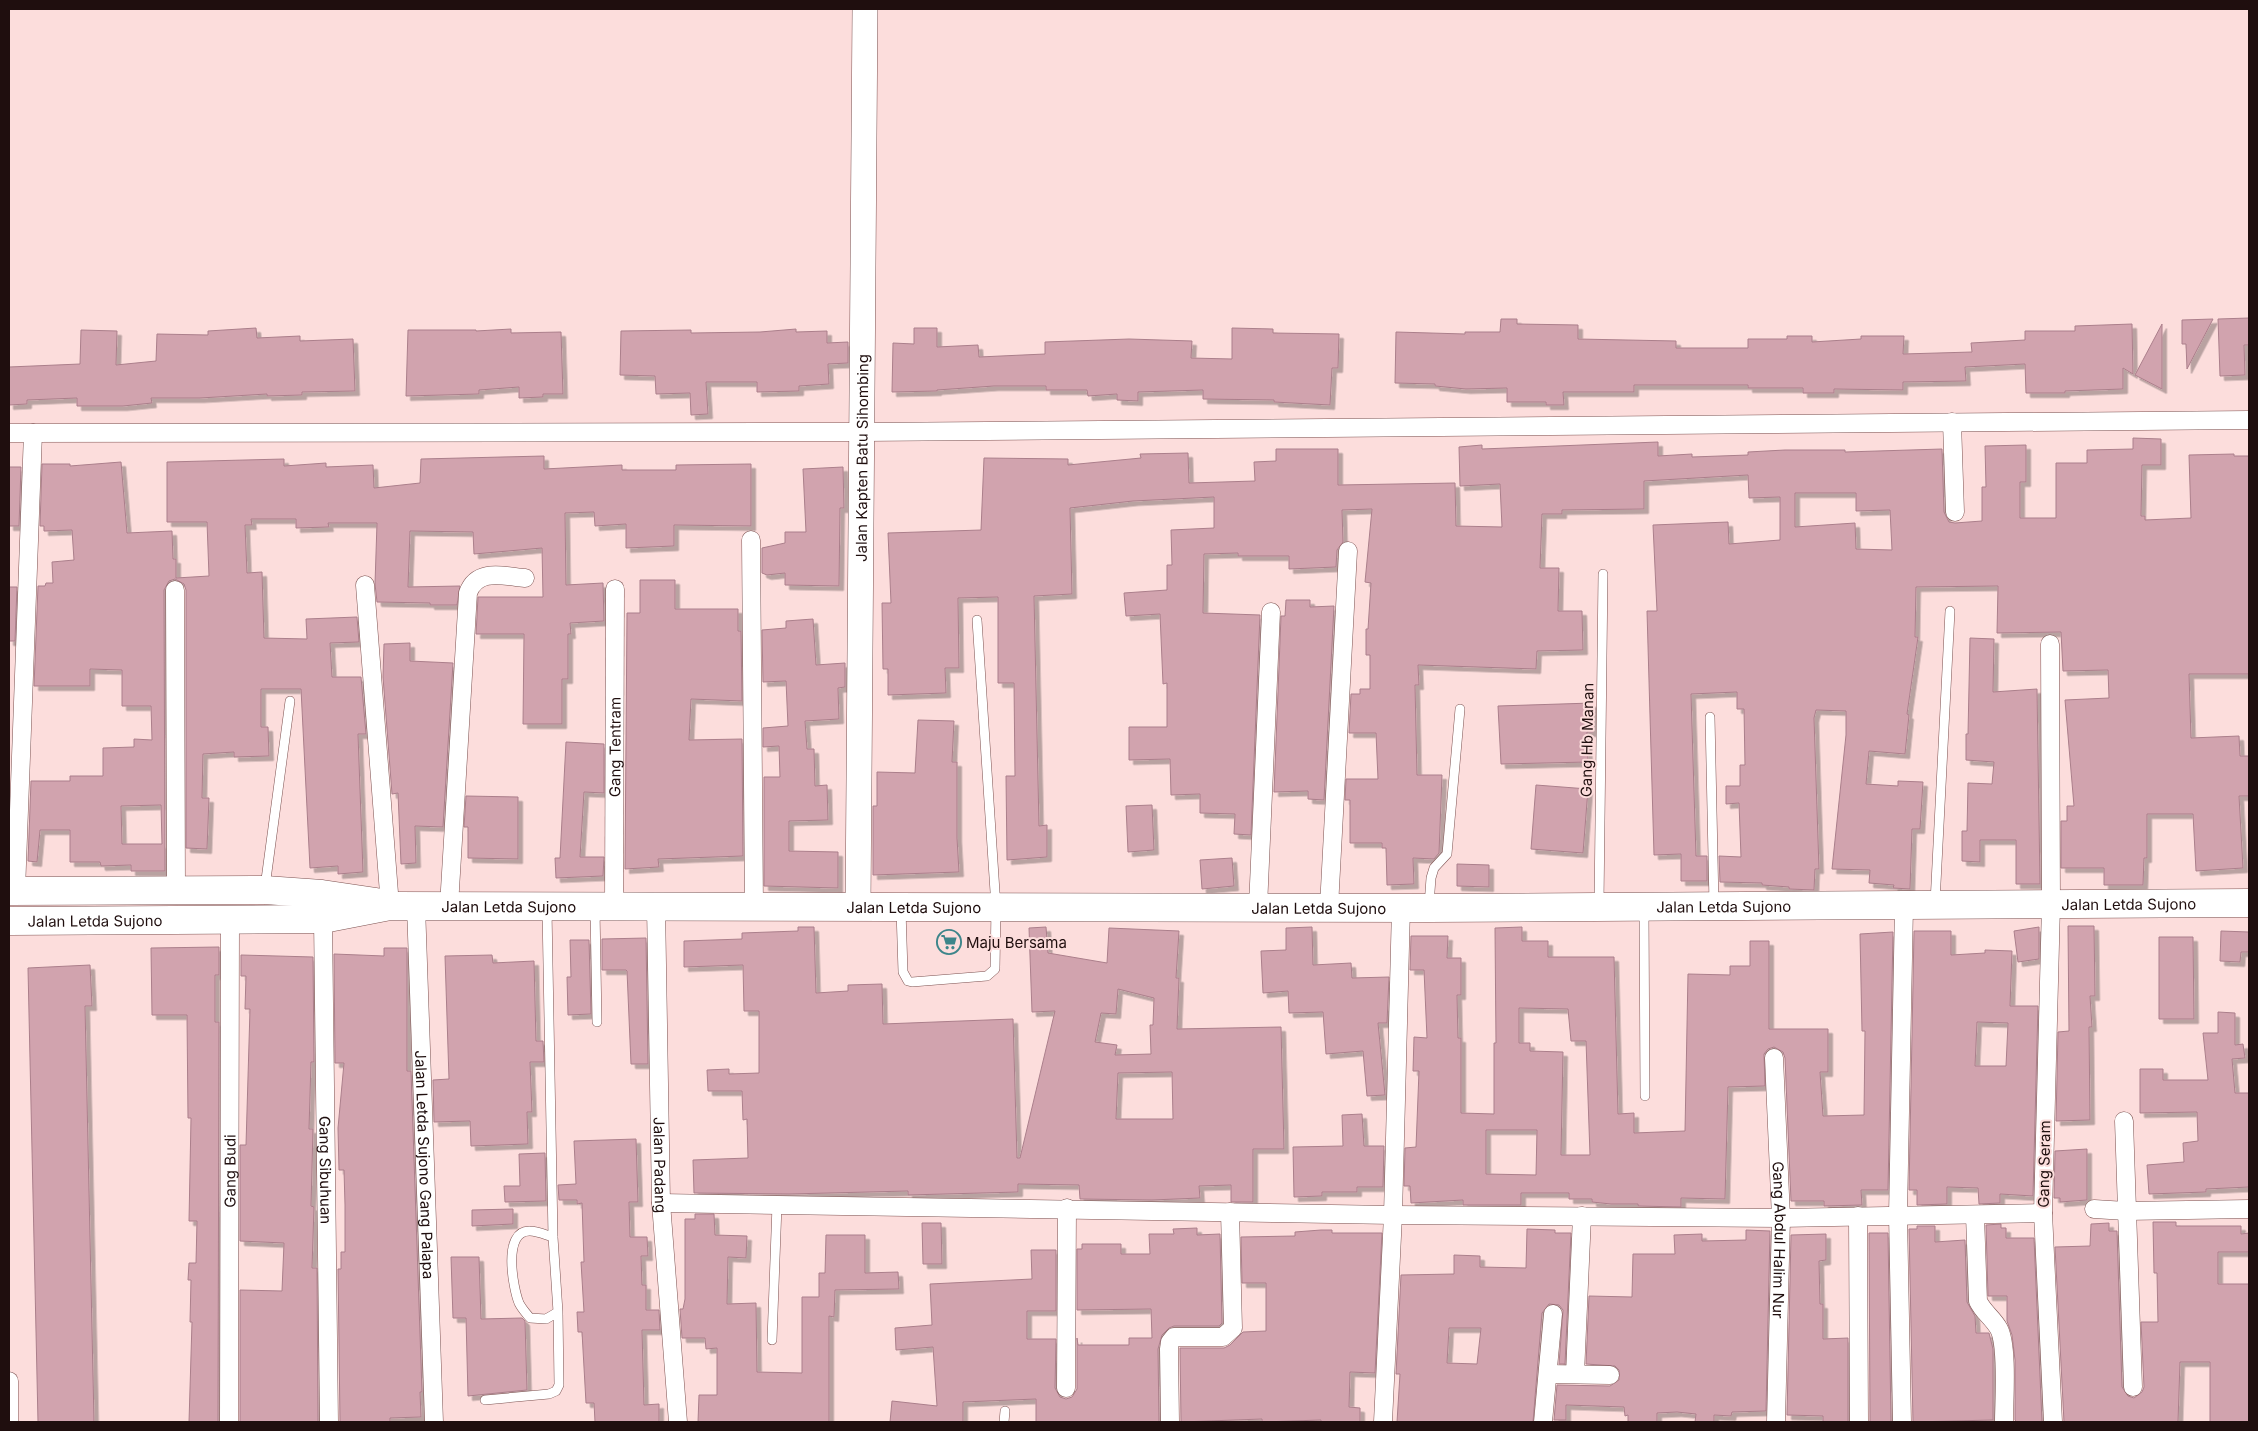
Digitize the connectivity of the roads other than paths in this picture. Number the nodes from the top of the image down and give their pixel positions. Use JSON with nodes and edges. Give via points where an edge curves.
{"nodes":[{"id":1,"x":865,"y":9,"type":"edge"},
{"id":2,"x":2249,"y":420,"type":"edge"},
{"id":3,"x":1952,"y":422,"type":"junction"},
{"id":4,"x":862,"y":432,"type":"junction"},
{"id":5,"x":9,"y":433,"type":"edge"},
{"id":6,"x":33,"y":433,"type":"junction"},
{"id":7,"x":1955,"y":512,"type":"dead end"},
{"id":8,"x":751,"y":540,"type":"dead end"},
{"id":9,"x":1348,"y":550,"type":"dead end"},
{"id":10,"x":1603,"y":574,"type":"dead end"},
{"id":11,"x":525,"y":578,"type":"dead end"},
{"id":12,"x":366,"y":585,"type":"dead end"},
{"id":13,"x":615,"y":588,"type":"dead end"},
{"id":14,"x":174,"y":590,"type":"dead end"},
{"id":15,"x":1950,"y":610,"type":"dead end"},
{"id":16,"x":1271,"y":612,"type":"dead end"},
{"id":17,"x":977,"y":620,"type":"dead end"},
{"id":18,"x":2050,"y":644,"type":"dead end"},
{"id":19,"x":290,"y":701,"type":"dead end"},
{"id":20,"x":1460,"y":709,"type":"dead end"},
{"id":21,"x":1710,"y":716,"type":"dead end"},
{"id":22,"x":176,"y":890,"type":"junction"},
{"id":23,"x":265,"y":890,"type":"junction"},
{"id":24,"x":13,"y":891,"type":"edge"},
{"id":25,"x":2249,"y":903,"type":"edge"},
{"id":26,"x":2051,"y":905,"type":"junction"},
{"id":27,"x":323,"y":906,"type":"junction"},
{"id":28,"x":403,"y":906,"type":"junction"},
{"id":29,"x":449,"y":906,"type":"junction"},
{"id":30,"x":547,"y":906,"type":"junction"},
{"id":31,"x":605,"y":906,"type":"junction"},
{"id":32,"x":656,"y":906,"type":"junction"},
{"id":33,"x":754,"y":906,"type":"junction"},
{"id":34,"x":1644,"y":906,"type":"junction"},
{"id":35,"x":1714,"y":906,"type":"junction"},
{"id":36,"x":1904,"y":906,"type":"junction"},
{"id":37,"x":1935,"y":906,"type":"junction"},
{"id":38,"x":858,"y":907,"type":"junction"},
{"id":39,"x":901,"y":907,"type":"junction"},
{"id":40,"x":996,"y":907,"type":"junction"},
{"id":41,"x":1258,"y":907,"type":"junction"},
{"id":42,"x":1328,"y":907,"type":"junction"},
{"id":43,"x":1599,"y":907,"type":"junction"},
{"id":44,"x":1401,"y":908,"type":"junction"},
{"id":45,"x":1428,"y":908,"type":"junction"},
{"id":46,"x":9,"y":920,"type":"edge"},
{"id":47,"x":230,"y":920,"type":"junction"},
{"id":48,"x":597,"y":1022,"type":"dead end"},
{"id":49,"x":1774,"y":1058,"type":"dead end"},
{"id":50,"x":1645,"y":1096,"type":"dead end"},
{"id":51,"x":2124,"y":1121,"type":"dead end"},
{"id":52,"x":661,"y":1204,"type":"junction"},
{"id":53,"x":777,"y":1205,"type":"junction"},
{"id":54,"x":1067,"y":1208,"type":"junction"},
{"id":55,"x":2094,"y":1209,"type":"dead end"},
{"id":56,"x":2249,"y":1209,"type":"edge"},
{"id":57,"x":2126,"y":1211,"type":"junction"},
{"id":58,"x":1230,"y":1212,"type":"junction"},
{"id":59,"x":2043,"y":1213,"type":"junction"},
{"id":60,"x":1393,"y":1215,"type":"junction"},
{"id":61,"x":1898,"y":1215,"type":"junction"},
{"id":62,"x":1975,"y":1215,"type":"junction"},
{"id":63,"x":1582,"y":1216,"type":"junction"},
{"id":64,"x":1858,"y":1216,"type":"junction"},
{"id":65,"x":1780,"y":1218,"type":"junction"},
{"id":66,"x":553,"y":1236,"type":"junction"},
{"id":67,"x":558,"y":1312,"type":"junction"},
{"id":68,"x":1553,"y":1314,"type":"dead end"},
{"id":69,"x":772,"y":1340,"type":"dead end"},
{"id":70,"x":1548,"y":1374,"type":"junction"},
{"id":71,"x":1575,"y":1374,"type":"junction"},
{"id":72,"x":1610,"y":1375,"type":"dead end"},
{"id":73,"x":9,"y":1381,"type":"edge"},
{"id":74,"x":2133,"y":1387,"type":"dead end"},
{"id":75,"x":1066,"y":1388,"type":"dead end"},
{"id":76,"x":485,"y":1400,"type":"dead end"},
{"id":77,"x":1005,"y":1411,"type":"dead end"},
{"id":78,"x":9,"y":1422,"type":"edge"},
{"id":79,"x":229,"y":1422,"type":"edge"},
{"id":80,"x":329,"y":1422,"type":"edge"},
{"id":81,"x":434,"y":1422,"type":"edge"},
{"id":82,"x":678,"y":1422,"type":"edge"},
{"id":83,"x":1004,"y":1422,"type":"edge"},
{"id":84,"x":1170,"y":1422,"type":"edge"},
{"id":85,"x":1383,"y":1422,"type":"edge"},
{"id":86,"x":1543,"y":1422,"type":"edge"},
{"id":87,"x":1776,"y":1422,"type":"edge"},
{"id":88,"x":1859,"y":1422,"type":"edge"},
{"id":89,"x":1902,"y":1422,"type":"edge"},
{"id":90,"x":2004,"y":1422,"type":"edge"},
{"id":91,"x":2053,"y":1422,"type":"edge"}],
"edges":[{"from":1,"to":4,"type":"street","name":"Jalan Kapten Batu Sihombing"},
{"from":2,"to":3,"type":"street"},
{"from":3,"to":4,"type":"street"},
{"from":3,"to":7,"type":"street"},
{"from":4,"to":6,"type":"street"},
{"from":4,"to":38,"type":"street","name":"Jalan Kapten Batu Sihombing"},
{"from":5,"to":6,"type":"street"},
{"from":6,"to":24,"type":"street"},
{"from":8,"to":33,"type":"street"},
{"from":9,"to":42,"type":"street"},
{"from":10,"to":43,"type":"lane","name":"Gang Hb Manan"},
{"from":11,"to":29,"type":"street","via":[[488,574],[468,593]]},
{"from":12,"to":28,"type":"street","name":"Jalan Letda Sujono Gang Palapa"},
{"from":13,"to":31,"type":"street","name":"Gang Tentram"},
{"from":14,"to":22,"type":"street"},
{"from":15,"to":37,"type":"lane"},
{"from":16,"to":41,"type":"street"},
{"from":17,"to":40,"type":"lane"},
{"from":18,"to":26,"type":"street","name":"Gang Seram"},
{"from":19,"to":23,"type":"lane"},
{"from":20,"to":45,"type":"lane","via":[[1447,854],[1434,868]]},
{"from":21,"to":35,"type":"lane"},
{"from":22,"to":23,"type":"highway","name":"Jalan Letda Sujono"},
{"from":22,"to":24,"type":"highway","name":"Jalan Letda Sujono"},
{"from":23,"to":27,"type":"highway","name":"Jalan Letda Sujono"},
{"from":25,"to":26,"type":"highway","name":"Jalan Letda Sujono"},
{"from":26,"to":37,"type":"highway","name":"Jalan Letda Sujono"},
{"from":26,"to":59,"type":"street","name":"Gang Seram"},
{"from":27,"to":28,"type":"highway","name":"Jalan Letda Sujono"},
{"from":27,"to":47,"type":"highway","name":"Jalan Letda Sujono"},
{"from":27,"to":80,"type":"street","name":"Gang Sibuhuan"},
{"from":28,"to":29,"type":"highway","name":"Jalan Letda Sujono"},
{"from":28,"to":81,"type":"street","name":"Jalan Letda Sujono Gang Palapa"},
{"from":29,"to":30,"type":"highway","name":"Jalan Letda Sujono"},
{"from":30,"to":31,"type":"highway","name":"Jalan Letda Sujono"},
{"from":30,"to":66,"type":"lane"},
{"from":31,"to":32,"type":"highway","name":"Jalan Letda Sujono"},
{"from":31,"to":48,"type":"lane"},
{"from":32,"to":33,"type":"highway","name":"Jalan Letda Sujono"},
{"from":32,"to":52,"type":"street","name":"Jalan Padang"},
{"from":33,"to":38,"type":"highway","name":"Jalan Letda Sujono"},
{"from":34,"to":35,"type":"highway","name":"Jalan Letda Sujono"},
{"from":34,"to":43,"type":"highway","name":"Jalan Letda Sujono"},
{"from":34,"to":50,"type":"lane"},
{"from":35,"to":36,"type":"highway","name":"Jalan Letda Sujono"},
{"from":36,"to":37,"type":"highway","name":"Jalan Letda Sujono"},
{"from":36,"to":61,"type":"street"},
{"from":38,"to":39,"type":"highway","name":"Jalan Letda Sujono"},
{"from":39,"to":40,"type":"highway","name":"Jalan Letda Sujono"},
{"from":39,"to":40,"type":"lane","via":[[904,972],[912,982],[992,973],[996,966]]},
{"from":40,"to":41,"type":"highway","name":"Jalan Letda Sujono"},
{"from":41,"to":42,"type":"highway","name":"Jalan Letda Sujono"},
{"from":42,"to":44,"type":"highway","name":"Jalan Letda Sujono"},
{"from":43,"to":45,"type":"highway","name":"Jalan Letda Sujono"},
{"from":44,"to":45,"type":"highway","name":"Jalan Letda Sujono"},
{"from":44,"to":60,"type":"street"},
{"from":46,"to":47,"type":"highway","name":"Jalan Letda Sujono"},
{"from":47,"to":79,"type":"street","name":"Gang Budi"},
{"from":49,"to":65,"type":"street","name":"Gang Abdul Halim Nur"},
{"from":51,"to":57,"type":"street"},
{"from":52,"to":53,"type":"street"},
{"from":52,"to":82,"type":"street","name":"Jalan Padang"},
{"from":53,"to":54,"type":"street"},
{"from":53,"to":69,"type":"lane"},
{"from":54,"to":58,"type":"street"},
{"from":54,"to":75,"type":"street"},
{"from":55,"to":57,"type":"street"},
{"from":56,"to":57,"type":"street"},
{"from":57,"to":74,"type":"street"},
{"from":58,"to":60,"type":"street"},
{"from":58,"to":84,"type":"street","via":[[1233,1328],[1223,1337],[1171,1339]]},
{"from":59,"to":62,"type":"street"},
{"from":59,"to":91,"type":"street","name":"Gang Seram"},
{"from":60,"to":63,"type":"street"},
{"from":60,"to":85,"type":"street"},
{"from":61,"to":62,"type":"street"},
{"from":61,"to":64,"type":"street"},
{"from":61,"to":89,"type":"street"},
{"from":62,"to":90,"type":"street","via":[[1978,1301],[1999,1329],[2003,1342]]},
{"from":63,"to":65,"type":"street"},
{"from":63,"to":71,"type":"street"},
{"from":64,"to":65,"type":"street"},
{"from":64,"to":88,"type":"street"},
{"from":65,"to":87,"type":"street","name":"Gang Abdul Halim Nur"},
{"from":66,"to":67,"type":"lane"},
{"from":66,"to":67,"type":"lane","via":[[530,1230],[513,1244],[513,1284],[522,1310],[530,1318],[546,1319]]},
{"from":67,"to":76,"type":"lane","via":[[561,1375],[556,1391]]},
{"from":68,"to":70,"type":"street"},
{"from":70,"to":71,"type":"street"},
{"from":70,"to":86,"type":"street"},
{"from":71,"to":72,"type":"street"},
{"from":73,"to":78,"type":"street"},
{"from":77,"to":83,"type":"lane"}]}
